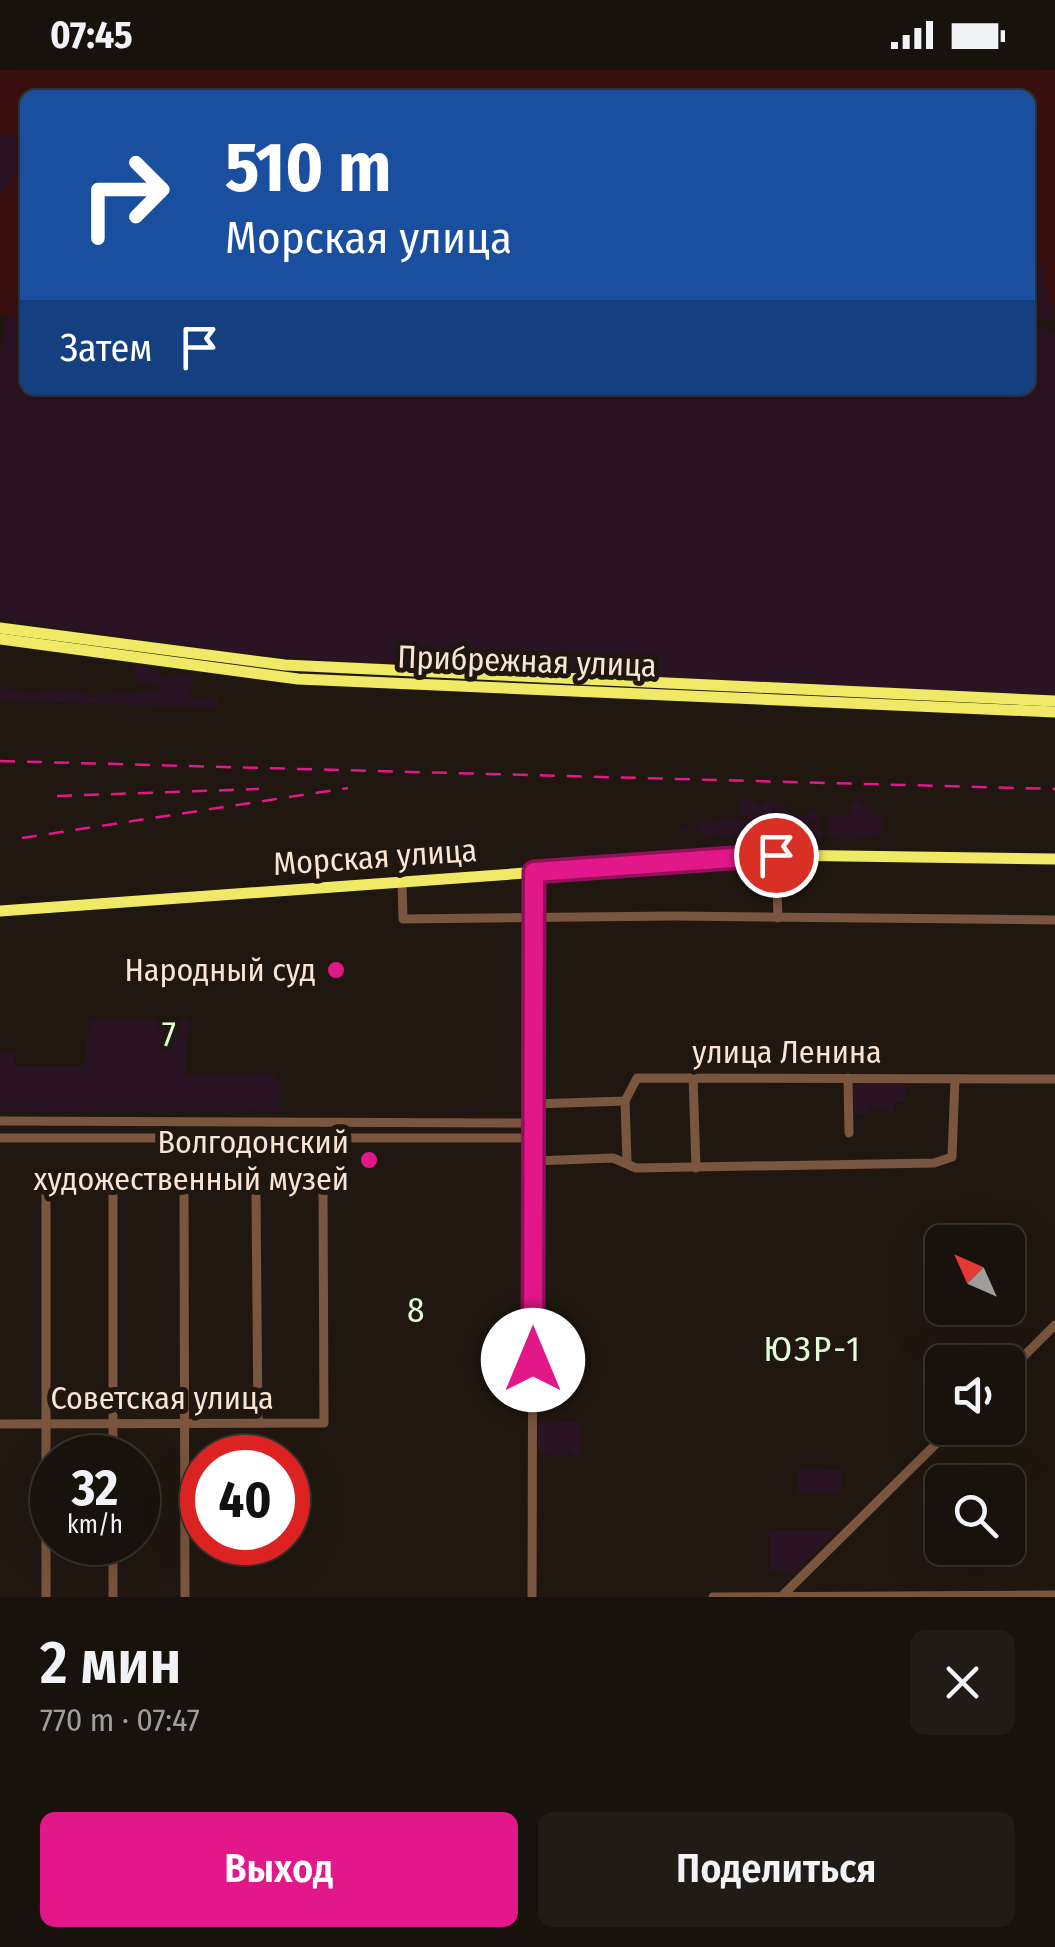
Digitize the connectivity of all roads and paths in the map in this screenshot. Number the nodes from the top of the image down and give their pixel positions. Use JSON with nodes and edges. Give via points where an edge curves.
{"nodes":[{"id":1,"x":0,"y":628,"type":"edge"},
{"id":2,"x":0,"y":639,"type":"edge"},
{"id":3,"x":1055,"y":701,"type":"edge"},
{"id":4,"x":1055,"y":712,"type":"edge"},
{"id":5,"x":776,"y":855,"type":"junction"},
{"id":6,"x":1055,"y":858,"type":"edge"},
{"id":7,"x":534,"y":872,"type":"junction"},
{"id":8,"x":402,"y":882,"type":"junction"},
{"id":9,"x":0,"y":911,"type":"edge"},
{"id":10,"x":778,"y":918,"type":"junction"},
{"id":11,"x":532,"y":919,"type":"junction"},
{"id":12,"x":1055,"y":920,"type":"edge"},
{"id":13,"x":694,"y":1076,"type":"junction"},
{"id":14,"x":848,"y":1078,"type":"junction"},
{"id":15,"x":955,"y":1079,"type":"junction"},
{"id":16,"x":1055,"y":1079,"type":"edge"},
{"id":17,"x":626,"y":1101,"type":"junction"},
{"id":18,"x":534,"y":1104,"type":"junction"},
{"id":19,"x":0,"y":1121,"type":"edge"},
{"id":20,"x":184,"y":1121,"type":"junction"},
{"id":21,"x":534,"y":1122,"type":"junction"},
{"id":22,"x":849,"y":1134,"type":"dead end"},
{"id":23,"x":0,"y":1138,"type":"edge"},
{"id":24,"x":184,"y":1138,"type":"junction"},
{"id":25,"x":534,"y":1138,"type":"junction"},
{"id":26,"x":534,"y":1160,"type":"junction"},
{"id":27,"x":627,"y":1161,"type":"junction"},
{"id":28,"x":696,"y":1168,"type":"junction"},
{"id":29,"x":323,"y":1186,"type":"dead end"},
{"id":30,"x":46,"y":1192,"type":"dead end"},
{"id":31,"x":256,"y":1195,"type":"dead end"},
{"id":32,"x":113,"y":1196,"type":"dead end"},
{"id":33,"x":184,"y":1196,"type":"dead end"},
{"id":34,"x":1055,"y":1325,"type":"edge"},
{"id":35,"x":1025,"y":1355,"type":"edge"},
{"id":36,"x":257,"y":1420,"type":"junction"},
{"id":37,"x":113,"y":1423,"type":"junction"},
{"id":38,"x":185,"y":1423,"type":"junction"},
{"id":39,"x":0,"y":1424,"type":"edge"},
{"id":40,"x":47,"y":1424,"type":"junction"},
{"id":41,"x":113,"y":1435,"type":"edge"},
{"id":42,"x":935,"y":1445,"type":"edge"},
{"id":43,"x":113,"y":1565,"type":"edge"},
{"id":44,"x":782,"y":1596,"type":"edge"},
{"id":45,"x":1055,"y":1596,"type":"edge"},
{"id":46,"x":46,"y":1597,"type":"edge"},
{"id":47,"x":113,"y":1597,"type":"edge"},
{"id":48,"x":185,"y":1597,"type":"edge"},
{"id":49,"x":532,"y":1597,"type":"edge"},
{"id":50,"x":713,"y":1597,"type":"edge"}],
"edges":[{"from":1,"to":3,"type":"main road","name":"Прибрежная улица","via":[[304,667]]},
{"from":2,"to":4,"type":"main road","name":"Прибрежная улица","via":[[298,679]]},
{"from":5,"to":6,"type":"main road","name":"Морская улица"},
{"from":5,"to":7,"type":"main road","name":"Морская улица"},
{"from":5,"to":10,"type":"street"},
{"from":7,"to":8,"type":"main road","name":"Морская улица"},
{"from":7,"to":11,"type":"street"},
{"from":8,"to":9,"type":"main road","name":"Морская улица"},
{"from":8,"to":11,"type":"street","via":[[403,919]]},
{"from":10,"to":11,"type":"street"},
{"from":10,"to":12,"type":"street"},
{"from":11,"to":18,"type":"street"},
{"from":13,"to":14,"type":"street","name":"улица Ленина"},
{"from":13,"to":17,"type":"street","name":"улица Ленина","via":[[636,1078]]},
{"from":13,"to":28,"type":"street"},
{"from":14,"to":15,"type":"street","name":"улица Ленина"},
{"from":14,"to":22,"type":"street"},
{"from":15,"to":16,"type":"street","name":"улица Ленина"},
{"from":15,"to":28,"type":"street","via":[[952,1157],[934,1163]]},
{"from":17,"to":18,"type":"street"},
{"from":17,"to":27,"type":"street"},
{"from":18,"to":21,"type":"street"},
{"from":19,"to":20,"type":"street"},
{"from":20,"to":21,"type":"street"},
{"from":20,"to":24,"type":"street"},
{"from":21,"to":25,"type":"street"},
{"from":23,"to":24,"type":"street"},
{"from":24,"to":25,"type":"street"},
{"from":25,"to":26,"type":"street"},
{"from":26,"to":27,"type":"street"},
{"from":26,"to":49,"type":"street"},
{"from":27,"to":28,"type":"street","via":[[636,1168]]},
{"from":29,"to":36,"type":"street","name":"Советская улица","via":[[324,1423]]},
{"from":30,"to":40,"type":"street"},
{"from":31,"to":36,"type":"street"},
{"from":32,"to":37,"type":"street"},
{"from":33,"to":38,"type":"street"},
{"from":34,"to":35,"type":"street"},
{"from":36,"to":38,"type":"street","name":"Советская улица"},
{"from":37,"to":38,"type":"street","name":"Советская улица"},
{"from":37,"to":40,"type":"street","name":"Советская улица"},
{"from":37,"to":41,"type":"street"},
{"from":38,"to":48,"type":"street"},
{"from":39,"to":40,"type":"street","name":"Советская улица"},
{"from":40,"to":46,"type":"street"},
{"from":42,"to":44,"type":"street"},
{"from":43,"to":47,"type":"street"},
{"from":44,"to":45,"type":"street"},
{"from":44,"to":50,"type":"street"}]}
